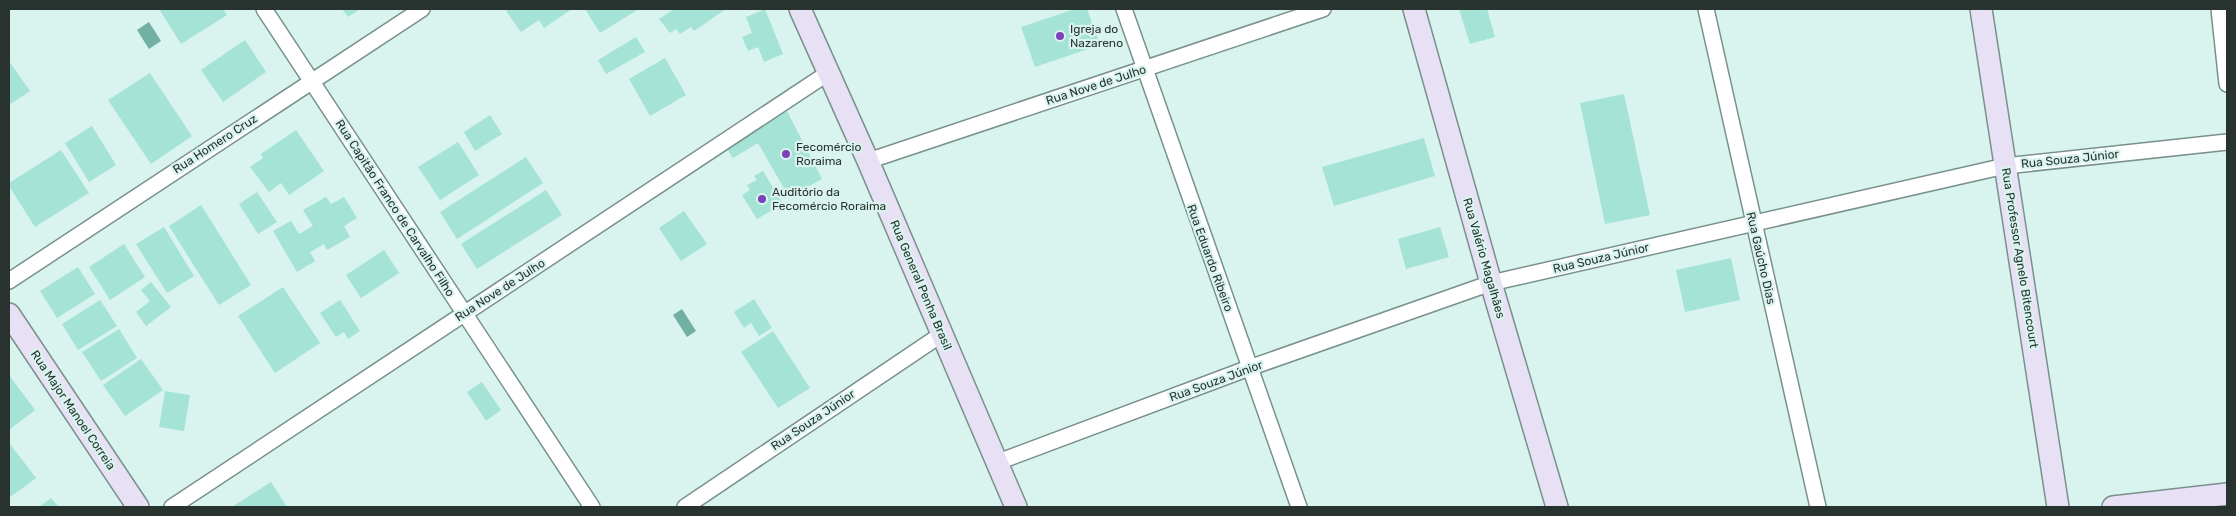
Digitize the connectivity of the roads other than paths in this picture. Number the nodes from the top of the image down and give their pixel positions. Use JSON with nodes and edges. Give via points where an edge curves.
{"nodes":[{"id":1,"x":264,"y":9,"type":"edge"},
{"id":2,"x":422,"y":9,"type":"edge"},
{"id":3,"x":800,"y":9,"type":"edge"},
{"id":4,"x":1124,"y":9,"type":"edge"},
{"id":5,"x":1323,"y":9,"type":"edge"},
{"id":6,"x":1414,"y":9,"type":"edge"},
{"id":7,"x":1706,"y":9,"type":"edge"},
{"id":8,"x":1981,"y":9,"type":"edge"},
{"id":9,"x":2219,"y":9,"type":"edge"},
{"id":10,"x":1145,"y":69,"type":"junction"},
{"id":11,"x":828,"y":72,"type":"junction"},
{"id":12,"x":312,"y":81,"type":"junction"},
{"id":13,"x":2227,"y":84,"type":"edge"},
{"id":14,"x":2227,"y":142,"type":"edge"},
{"id":15,"x":868,"y":162,"type":"junction"},
{"id":16,"x":2006,"y":166,"type":"junction"},
{"id":17,"x":1753,"y":223,"type":"junction"},
{"id":18,"x":9,"y":282,"type":"edge"},
{"id":19,"x":1491,"y":283,"type":"junction"},
{"id":20,"x":465,"y":313,"type":"junction"},
{"id":21,"x":9,"y":314,"type":"edge"},
{"id":22,"x":942,"y":334,"type":"junction"},
{"id":23,"x":1249,"y":368,"type":"junction"},
{"id":24,"x":998,"y":462,"type":"junction"},
{"id":25,"x":2227,"y":494,"type":"edge"},
{"id":26,"x":138,"y":507,"type":"edge"},
{"id":27,"x":172,"y":507,"type":"edge"},
{"id":28,"x":592,"y":507,"type":"edge"},
{"id":29,"x":685,"y":507,"type":"edge"},
{"id":30,"x":1016,"y":507,"type":"edge"},
{"id":31,"x":1300,"y":507,"type":"edge"},
{"id":32,"x":1557,"y":507,"type":"edge"},
{"id":33,"x":1818,"y":507,"type":"edge"},
{"id":34,"x":2058,"y":507,"type":"edge"},
{"id":35,"x":2113,"y":507,"type":"edge"}],
"edges":[{"from":1,"to":12,"type":"street","name":"Rua Capitão Franco de Carvalho Filho"},
{"from":2,"to":12,"type":"street","name":"Rua Homero Cruz"},
{"from":3,"to":11,"type":"street","name":"Rua General Penha Brasil"},
{"from":4,"to":10,"type":"street","name":"Rua Eduardo Ribeiro"},
{"from":5,"to":10,"type":"street","name":"Rua Nove de Julho"},
{"from":6,"to":19,"type":"street","name":"Rua Valério Magalhães"},
{"from":7,"to":17,"type":"street","name":"Rua Gaúcho Dias"},
{"from":8,"to":16,"type":"street","name":"Rua Professor Agnelo Bitencourt"},
{"from":9,"to":13,"type":"street"},
{"from":10,"to":15,"type":"street","name":"Rua Nove de Julho"},
{"from":10,"to":23,"type":"street","name":"Rua Eduardo Ribeiro"},
{"from":11,"to":15,"type":"street","name":"Rua General Penha Brasil"},
{"from":11,"to":20,"type":"street","name":"Rua Nove de Julho"},
{"from":12,"to":18,"type":"street","name":"Rua Homero Cruz"},
{"from":12,"to":20,"type":"street","name":"Rua Capitão Franco de Carvalho Filho"},
{"from":14,"to":16,"type":"street","name":"Rua Souza Júnior"},
{"from":15,"to":22,"type":"street","name":"Rua General Penha Brasil"},
{"from":16,"to":17,"type":"street","name":"Rua Souza Júnior"},
{"from":16,"to":34,"type":"street","name":"Rua Professor Agnelo Bitencourt"},
{"from":17,"to":19,"type":"street","name":"Rua Souza Júnior"},
{"from":17,"to":33,"type":"street","name":"Rua Gaúcho Dias"},
{"from":19,"to":23,"type":"street","name":"Rua Souza Júnior"},
{"from":19,"to":32,"type":"street","name":"Rua Valério Magalhães"},
{"from":20,"to":27,"type":"street","name":"Rua Nove de Julho"},
{"from":20,"to":28,"type":"street","name":"Rua Capitão Franco de Carvalho Filho"},
{"from":21,"to":26,"type":"street","name":"Rua Major Manoel Correia"},
{"from":22,"to":24,"type":"street","name":"Rua General Penha Brasil"},
{"from":22,"to":29,"type":"street","name":"Rua Souza Júnior"},
{"from":23,"to":24,"type":"street","name":"Rua Souza Júnior"},
{"from":23,"to":31,"type":"street","name":"Rua Eduardo Ribeiro"},
{"from":24,"to":30,"type":"street","name":"Rua General Penha Brasil"},
{"from":25,"to":35,"type":"street"}]}
